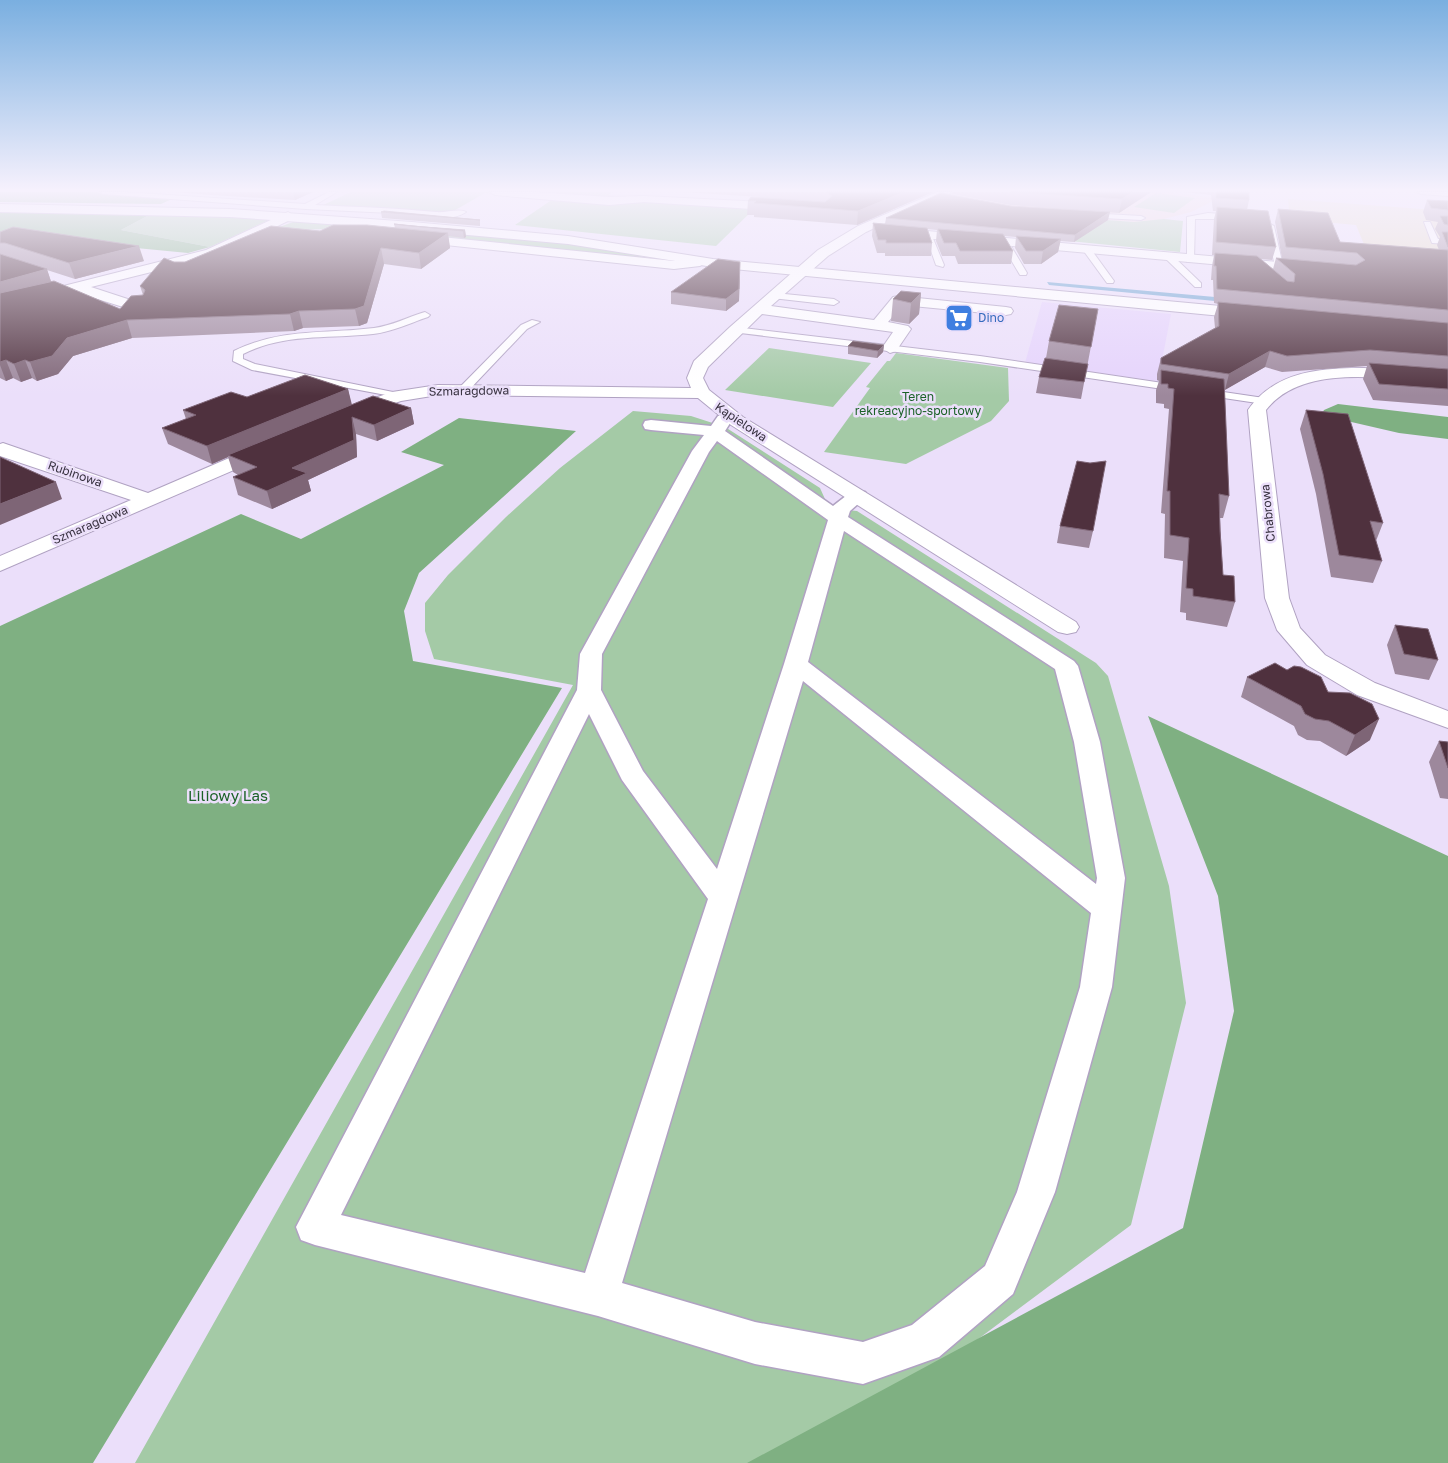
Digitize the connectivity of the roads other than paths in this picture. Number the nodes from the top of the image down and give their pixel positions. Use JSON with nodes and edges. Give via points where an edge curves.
{"nodes":[{"id":1,"x":182,"y":260,"type":"edge"},
{"id":2,"x":628,"y":260,"type":"edge"},
{"id":3,"x":689,"y":260,"type":"edge"},
{"id":4,"x":816,"y":260,"type":"edge"},
{"id":5,"x":938,"y":260,"type":"edge"},
{"id":6,"x":1016,"y":260,"type":"edge"},
{"id":7,"x":1095,"y":260,"type":"edge"},
{"id":8,"x":1172,"y":260,"type":"edge"},
{"id":9,"x":1194,"y":260,"type":"edge"},
{"id":10,"x":1278,"y":260,"type":"edge"},
{"id":11,"x":700,"y":262,"type":"junction"},
{"id":12,"x":940,"y":265,"type":"dead end"},
{"id":13,"x":1256,"y":265,"type":"junction"},
{"id":14,"x":1279,"y":266,"type":"junction"},
{"id":15,"x":1325,"y":270,"type":"edge"},
{"id":16,"x":804,"y":272,"type":"junction"},
{"id":17,"x":1023,"y":272,"type":"dead end"},
{"id":18,"x":1269,"y":276,"type":"edge"},
{"id":19,"x":50,"y":278,"type":"dead end"},
{"id":20,"x":1110,"y":281,"type":"dead end"},
{"id":21,"x":1198,"y":285,"type":"dead end"},
{"id":22,"x":77,"y":287,"type":"junction"},
{"id":23,"x":842,"y":291,"type":"dead end"},
{"id":24,"x":775,"y":296,"type":"junction"},
{"id":25,"x":834,"y":302,"type":"junction"},
{"id":26,"x":0,"y":306,"type":"edge"},
{"id":27,"x":141,"y":308,"type":"edge"},
{"id":28,"x":760,"y":309,"type":"junction"},
{"id":29,"x":827,"y":311,"type":"dead end"},
{"id":30,"x":1006,"y":311,"type":"dead end"},
{"id":31,"x":1264,"y":315,"type":"edge"},
{"id":32,"x":425,"y":316,"type":"dead end"},
{"id":33,"x":535,"y":322,"type":"dead end"},
{"id":34,"x":879,"y":324,"type":"junction"},
{"id":35,"x":735,"y":330,"type":"junction"},
{"id":36,"x":890,"y":348,"type":"junction"},
{"id":37,"x":1448,"y":379,"type":"edge"},
{"id":38,"x":464,"y":389,"type":"junction"},
{"id":39,"x":702,"y":393,"type":"junction"},
{"id":40,"x":398,"y":396,"type":"junction"},
{"id":41,"x":1264,"y":401,"type":"junction"},
{"id":42,"x":335,"y":420,"type":"edge"},
{"id":43,"x":722,"y":423,"type":"junction"},
{"id":44,"x":651,"y":425,"type":"dead end"},
{"id":45,"x":282,"y":442,"type":"edge"},
{"id":46,"x":0,"y":450,"type":"edge"},
{"id":47,"x":150,"y":500,"type":"junction"},
{"id":48,"x":848,"y":507,"type":"junction"},
{"id":49,"x":0,"y":564,"type":"edge"},
{"id":50,"x":1066,"y":627,"type":"dead end"},
{"id":51,"x":796,"y":664,"type":"junction"},
{"id":52,"x":589,"y":690,"type":"junction"},
{"id":53,"x":1448,"y":720,"type":"edge"},
{"id":54,"x":724,"y":899,"type":"junction"},
{"id":55,"x":1107,"y":909,"type":"junction"},
{"id":56,"x":598,"y":1296,"type":"junction"}],
"edges":[{"from":1,"to":22,"type":"street"},
{"from":2,"to":11,"type":"street","via":[[674,265]]},
{"from":3,"to":11,"type":"street"},
{"from":4,"to":16,"type":"street","name":"Kąpielowa"},
{"from":5,"to":12,"type":"lane"},
{"from":6,"to":17,"type":"lane"},
{"from":7,"to":20,"type":"lane"},
{"from":8,"to":21,"type":"lane"},
{"from":9,"to":13,"type":"street"},
{"from":10,"to":14,"type":"lane"},
{"from":11,"to":16,"type":"street"},
{"from":13,"to":14,"type":"street"},
{"from":13,"to":18,"type":"lane"},
{"from":14,"to":15,"type":"street"},
{"from":16,"to":24,"type":"street","name":"Kąpielowa"},
{"from":16,"to":31,"type":"street"},
{"from":19,"to":22,"type":"street"},
{"from":22,"to":26,"type":"street"},
{"from":22,"to":27,"type":"street"},
{"from":23,"to":25,"type":"lane"},
{"from":24,"to":25,"type":"lane"},
{"from":24,"to":28,"type":"street","name":"Kąpielowa"},
{"from":25,"to":29,"type":"lane"},
{"from":28,"to":34,"type":"street"},
{"from":28,"to":35,"type":"street","name":"Kąpielowa"},
{"from":30,"to":34,"type":"street","via":[[898,300]]},
{"from":32,"to":40,"type":"lane","via":[[376,330],[274,338],[238,352],[238,361],[252,367]]},
{"from":33,"to":38,"type":"lane","via":[[524,327]]},
{"from":34,"to":36,"type":"street","via":[[903,329]]},
{"from":35,"to":36,"type":"lane"},
{"from":35,"to":39,"type":"street","name":"Kąpielowa","via":[[700,365],[695,378]]},
{"from":36,"to":41,"type":"lane"},
{"from":37,"to":41,"type":"street","via":[[1371,374],[1310,378],[1284,385]]},
{"from":38,"to":39,"type":"street","name":"Szmaragdowa"},
{"from":38,"to":40,"type":"street","name":"Szmaragdowa"},
{"from":39,"to":43,"type":"street","name":"Kąpielowa"},
{"from":40,"to":42,"type":"street","name":"Szmaragdowa"},
{"from":41,"to":53,"type":"street","name":"Chabrowa","via":[[1257,410],[1277,598],[1289,630],[1316,660],[1358,684]]},
{"from":43,"to":44,"type":"street"},
{"from":43,"to":48,"type":"street"},
{"from":43,"to":52,"type":"street","via":[[701,452],[591,654]]},
{"from":45,"to":47,"type":"street","name":"Szmaragdowa"},
{"from":46,"to":47,"type":"street","name":"Rubinowa"},
{"from":47,"to":49,"type":"street","name":"Szmaragdowa"},
{"from":48,"to":50,"type":"street"},
{"from":48,"to":51,"type":"street"},
{"from":48,"to":55,"type":"street","via":[[1066,666],[1087,742],[1111,878]]},
{"from":51,"to":54,"type":"street"},
{"from":51,"to":55,"type":"street"},
{"from":52,"to":54,"type":"street","via":[[632,774]]},
{"from":52,"to":56,"type":"street","via":[[315,1227]]},
{"from":54,"to":56,"type":"street"},
{"from":55,"to":56,"type":"street","via":[[1096,987],[1075,1060],[1036,1192],[999,1280],[924,1342],[863,1363],[755,1343]]}]}
